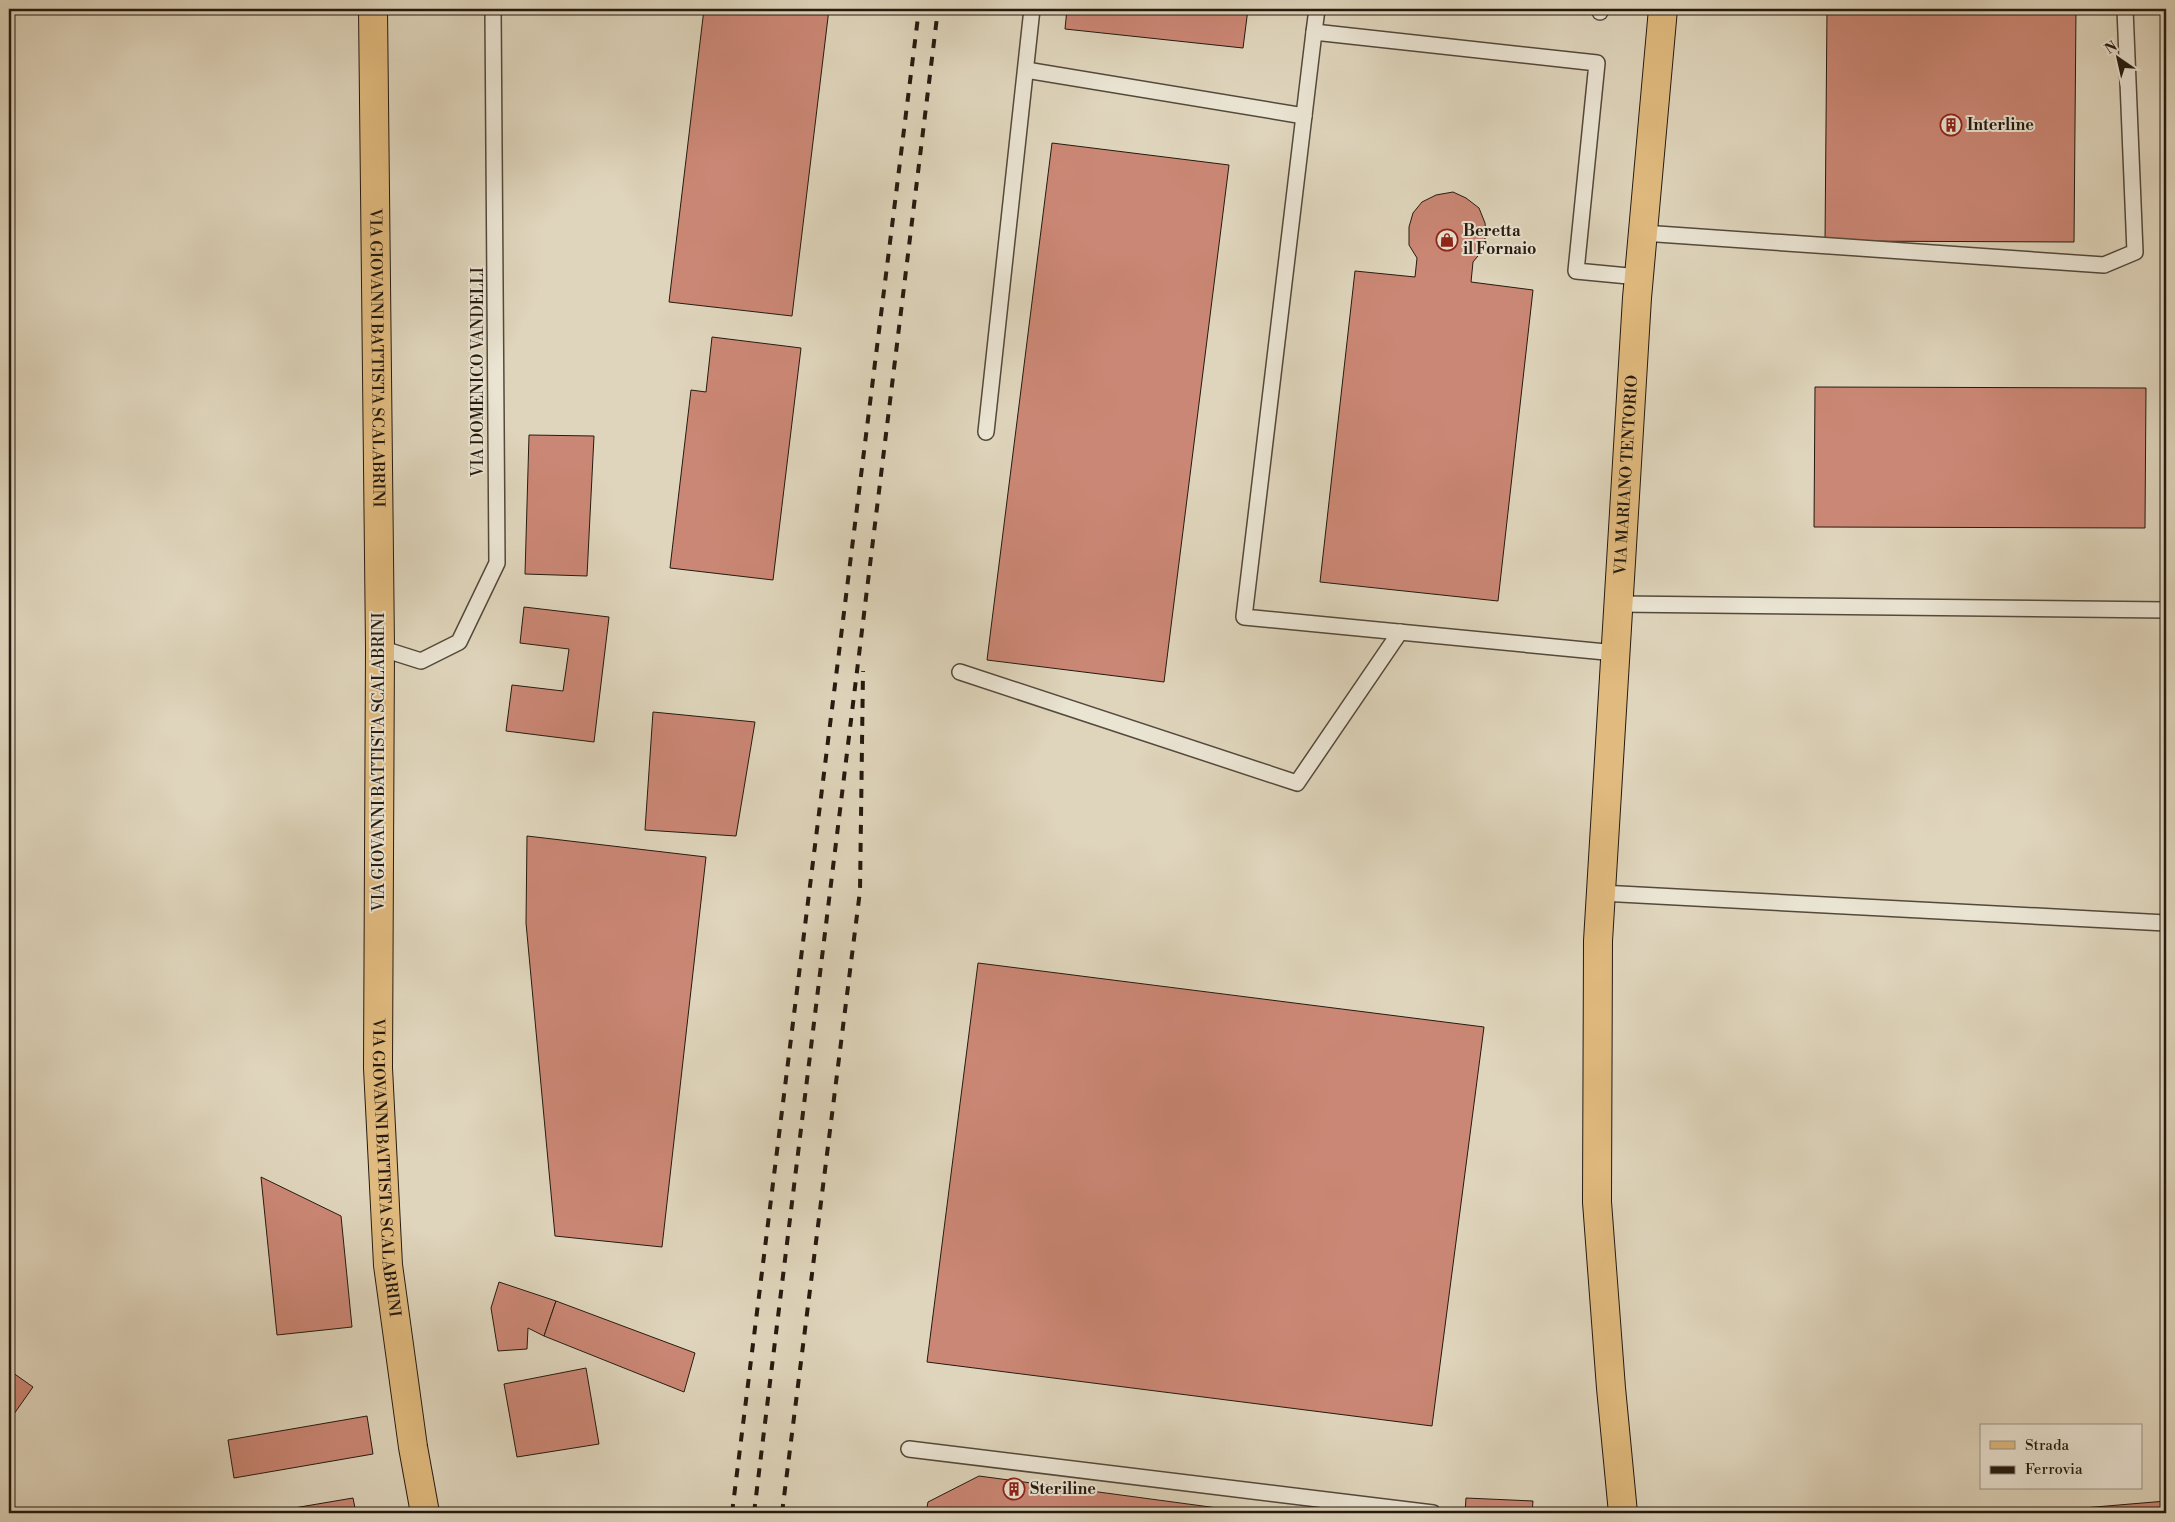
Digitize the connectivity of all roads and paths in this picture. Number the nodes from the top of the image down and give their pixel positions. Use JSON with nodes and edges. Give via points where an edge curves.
{"nodes":[{"id":1,"x":373,"y":9,"type":"edge"},
{"id":2,"x":493,"y":9,"type":"edge"},
{"id":3,"x":1032,"y":9,"type":"edge"},
{"id":4,"x":1317,"y":9,"type":"edge"},
{"id":5,"x":1663,"y":9,"type":"edge"},
{"id":6,"x":2125,"y":9,"type":"edge"},
{"id":7,"x":1314,"y":32,"type":"junction"},
{"id":8,"x":1026,"y":70,"type":"junction"},
{"id":9,"x":1304,"y":116,"type":"junction"},
{"id":10,"x":1643,"y":233,"type":"junction"},
{"id":11,"x":1639,"y":277,"type":"junction"},
{"id":12,"x":986,"y":432,"type":"dead end"},
{"id":13,"x":1619,"y":604,"type":"junction"},
{"id":14,"x":2166,"y":610,"type":"edge"},
{"id":15,"x":1400,"y":632,"type":"junction"},
{"id":16,"x":380,"y":648,"type":"junction"},
{"id":17,"x":1616,"y":653,"type":"junction"},
{"id":18,"x":960,"y":672,"type":"dead end"},
{"id":19,"x":1601,"y":893,"type":"junction"},
{"id":20,"x":2166,"y":923,"type":"edge"},
{"id":21,"x":910,"y":1449,"type":"dead end"},
{"id":22,"x":425,"y":1513,"type":"edge"},
{"id":23,"x":1433,"y":1513,"type":"edge"},
{"id":24,"x":1623,"y":1513,"type":"edge"}],
"edges":[{"from":1,"to":16,"type":"main road","name":"VIA GIOVANNI BATTISTA SCALABRINI"},
{"from":2,"to":16,"type":"lane","name":"VIA DOMENICO VANDELLI","via":[[497,563],[458,642],[421,661]]},
{"from":3,"to":8,"type":"lane"},
{"from":4,"to":7,"type":"lane"},
{"from":5,"to":10,"type":"main road","name":"VIA MARIANO TENTORIO"},
{"from":6,"to":10,"type":"lane","via":[[2135,252],[2104,265]]},
{"from":7,"to":9,"type":"lane"},
{"from":7,"to":11,"type":"lane","via":[[1598,63],[1576,271]]},
{"from":8,"to":9,"type":"lane"},
{"from":8,"to":12,"type":"lane"},
{"from":9,"to":15,"type":"lane","via":[[1244,617]]},
{"from":10,"to":11,"type":"main road","name":"VIA MARIANO TENTORIO"},
{"from":11,"to":13,"type":"main road","name":"VIA MARIANO TENTORIO"},
{"from":13,"to":14,"type":"lane"},
{"from":13,"to":17,"type":"main road","name":"VIA MARIANO TENTORIO"},
{"from":15,"to":17,"type":"lane"},
{"from":15,"to":18,"type":"lane","via":[[1296,783]]},
{"from":16,"to":22,"type":"main road","name":"VIA GIOVANNI BATTISTA SCALABRINI","via":[[378,1058],[388,1265]]},
{"from":17,"to":19,"type":"main road","name":"VIA MARIANO TENTORIO"},
{"from":19,"to":20,"type":"lane"},
{"from":19,"to":24,"type":"main road","name":"VIA MARIANO TENTORIO","via":[[1597,1202]]},
{"from":21,"to":23,"type":"lane"}]}
